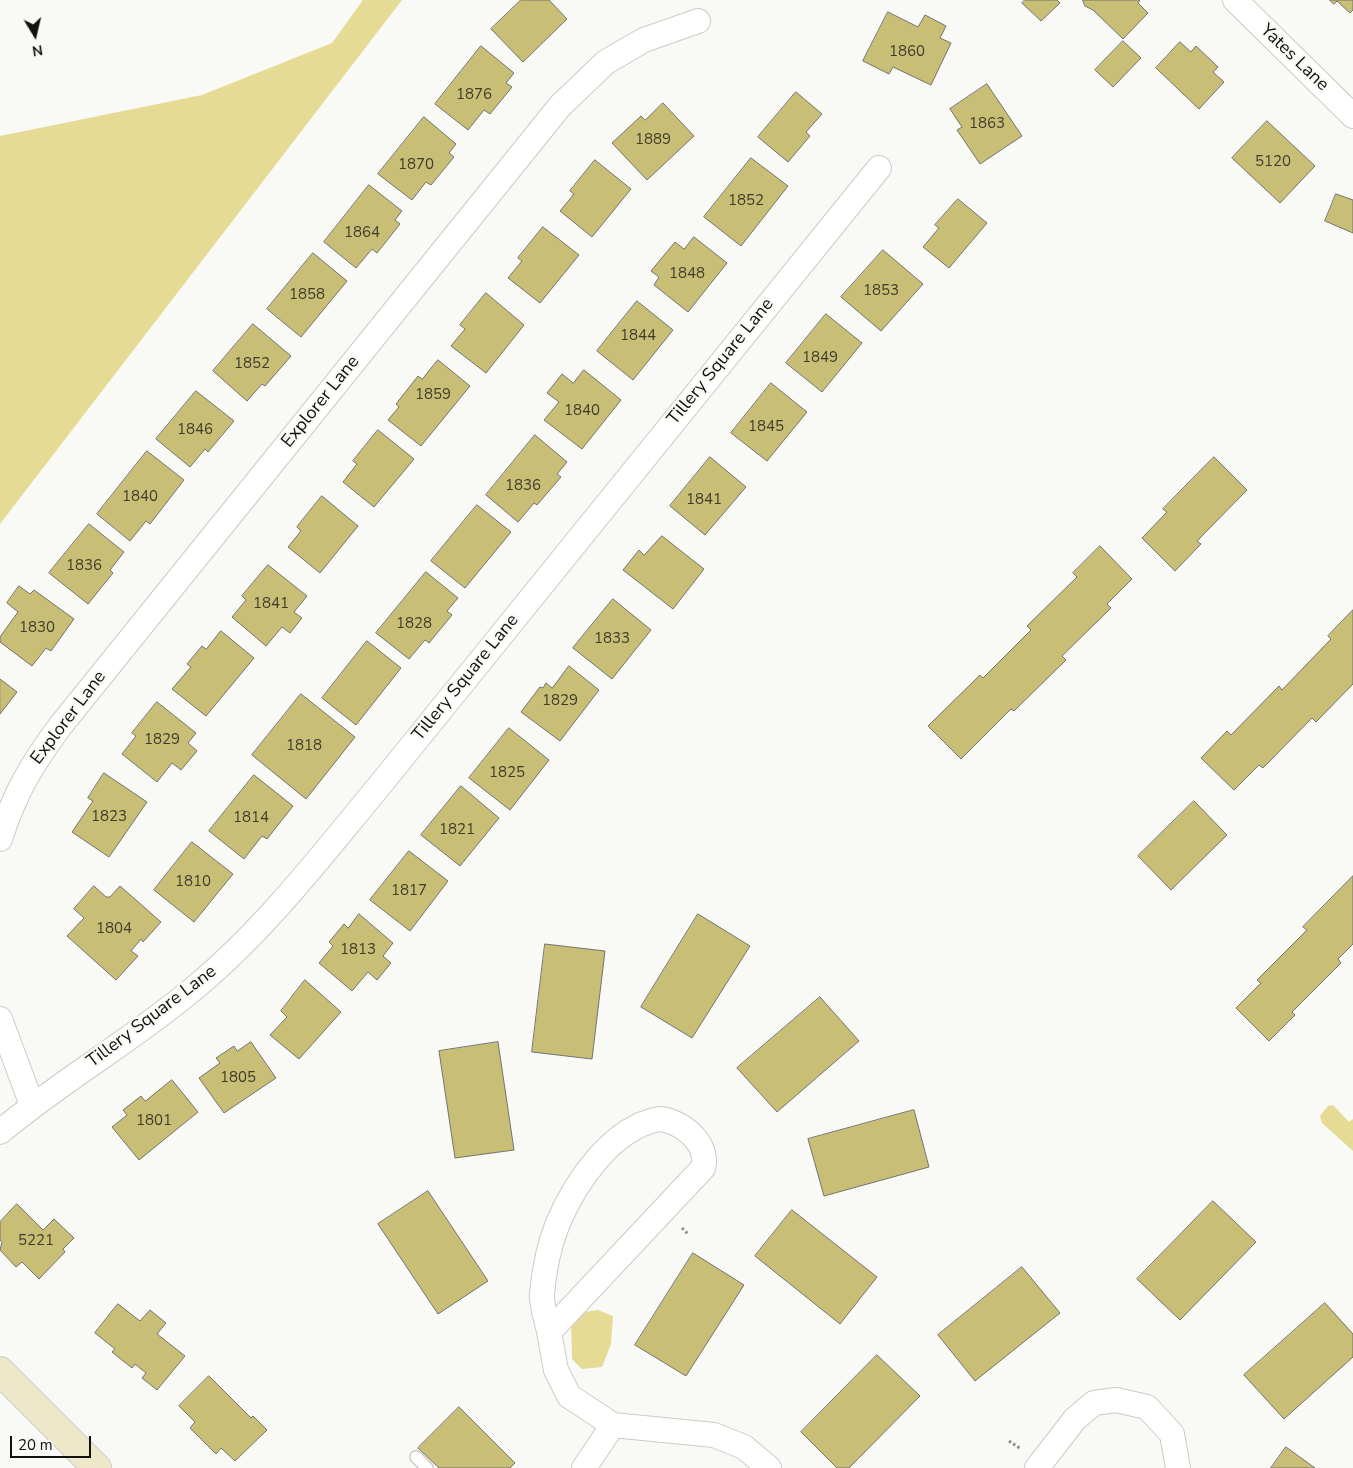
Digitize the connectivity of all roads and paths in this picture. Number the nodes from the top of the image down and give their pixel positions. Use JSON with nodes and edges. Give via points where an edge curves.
{"nodes":[{"id":1,"x":1235,"y":0,"type":"edge"},
{"id":2,"x":698,"y":21,"type":"dead end"},
{"id":3,"x":1353,"y":116,"type":"edge"},
{"id":4,"x":879,"y":168,"type":"dead end"},
{"id":5,"x":0,"y":838,"type":"edge"},
{"id":6,"x":0,"y":1019,"type":"edge"},
{"id":7,"x":32,"y":1105,"type":"junction"},
{"id":8,"x":0,"y":1132,"type":"edge"},
{"id":9,"x":549,"y":1332,"type":"junction"},
{"id":10,"x":0,"y":1370,"type":"edge"},
{"id":11,"x":614,"y":1425,"type":"junction"},
{"id":12,"x":416,"y":1456,"type":"dead end"},
{"id":13,"x":97,"y":1468,"type":"edge"},
{"id":14,"x":427,"y":1468,"type":"edge"},
{"id":15,"x":584,"y":1468,"type":"edge"},
{"id":16,"x":769,"y":1468,"type":"edge"},
{"id":17,"x":1037,"y":1468,"type":"edge"},
{"id":18,"x":1178,"y":1468,"type":"edge"}],
"edges":[{"from":1,"to":3,"type":"street","name":"Yates Lane"},
{"from":2,"to":5,"type":"street","name":"Explorer Lane","via":[[644,40],[606,62],[560,106],[61,725],[32,764],[10,805]]},
{"from":4,"to":7,"type":"street","name":"Tillery Square Lane","via":[[312,867],[240,945],[192,990]]},
{"from":6,"to":7,"type":"street"},
{"from":7,"to":8,"type":"street","name":"Tillery Square Lane"},
{"from":9,"to":9,"type":"street","via":[[542,1296],[548,1257],[558,1224],[580,1181],[611,1146],[636,1126],[670,1119],[703,1147],[703,1168]]},
{"from":9,"to":11,"type":"street","via":[[556,1370],[569,1396]]},
{"from":10,"to":13,"type":"street"},
{"from":11,"to":15,"type":"street"},
{"from":11,"to":16,"type":"street","via":[[714,1434],[744,1447]]},
{"from":12,"to":14,"type":"lane"},
{"from":17,"to":18,"type":"street","via":[[1075,1419],[1094,1403],[1116,1400],[1147,1407],[1172,1434]]}]}
